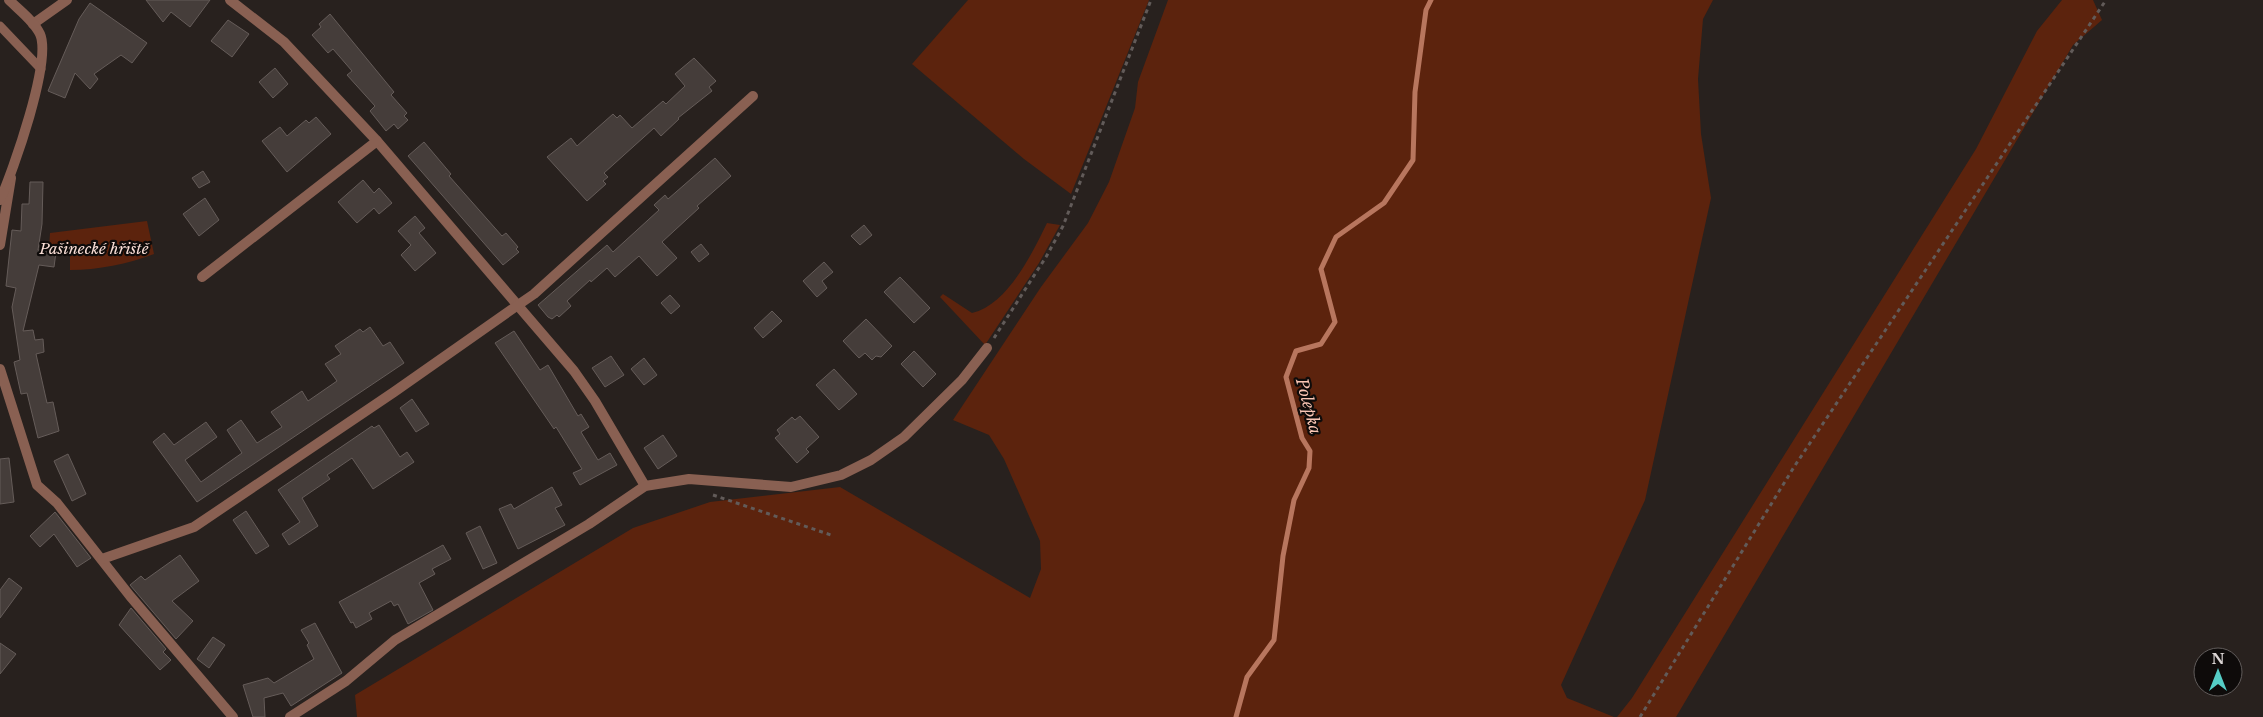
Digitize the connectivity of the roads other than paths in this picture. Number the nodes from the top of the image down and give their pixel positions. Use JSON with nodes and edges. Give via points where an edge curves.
{"nodes":[{"id":1,"x":9,"y":0,"type":"edge"},
{"id":2,"x":67,"y":0,"type":"edge"},
{"id":3,"x":230,"y":0,"type":"edge"},
{"id":4,"x":33,"y":24,"type":"junction"},
{"id":5,"x":0,"y":26,"type":"edge"},
{"id":6,"x":41,"y":68,"type":"junction"},
{"id":7,"x":753,"y":96,"type":"dead end"},
{"id":8,"x":377,"y":141,"type":"junction"},
{"id":9,"x":12,"y":172,"type":"junction"},
{"id":10,"x":0,"y":200,"type":"edge"},
{"id":11,"x":0,"y":245,"type":"edge"},
{"id":12,"x":202,"y":277,"type":"dead end"},
{"id":13,"x":518,"y":305,"type":"junction"},
{"id":14,"x":987,"y":348,"type":"road end"},
{"id":15,"x":0,"y":369,"type":"edge"},
{"id":16,"x":645,"y":486,"type":"junction"},
{"id":17,"x":102,"y":559,"type":"junction"},
{"id":18,"x":233,"y":717,"type":"edge"},
{"id":19,"x":290,"y":717,"type":"edge"}],
"edges":[{"from":1,"to":4,"type":"street"},
{"from":2,"to":4,"type":"street"},
{"from":3,"to":8,"type":"street","via":[[284,42]]},
{"from":4,"to":6,"type":"street","via":[[43,45]]},
{"from":5,"to":6,"type":"lane"},
{"from":6,"to":9,"type":"street"},
{"from":7,"to":13,"type":"street"},
{"from":8,"to":12,"type":"street"},
{"from":8,"to":13,"type":"street"},
{"from":9,"to":10,"type":"street"},
{"from":9,"to":11,"type":"street"},
{"from":13,"to":16,"type":"street","via":[[574,371]]},
{"from":13,"to":17,"type":"street","via":[[194,527]]},
{"from":14,"to":16,"type":"street","via":[[962,380],[904,437],[871,460],[841,475],[791,487],[689,479]]},
{"from":15,"to":17,"type":"street","via":[[37,485],[57,503]]},
{"from":16,"to":19,"type":"street","via":[[589,524],[395,640],[346,681]]},
{"from":17,"to":18,"type":"street"}]}
